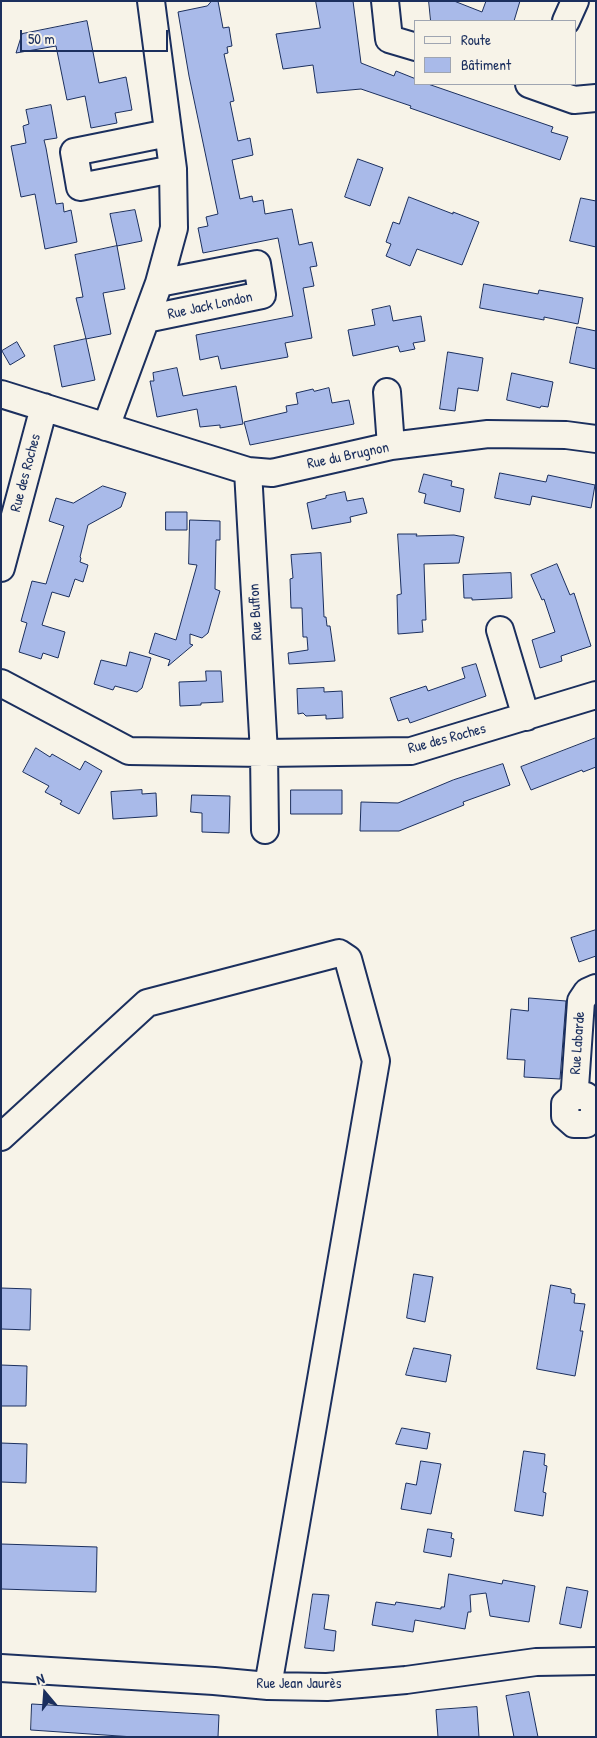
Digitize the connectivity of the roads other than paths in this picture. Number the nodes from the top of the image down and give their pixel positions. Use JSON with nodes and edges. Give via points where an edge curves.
{"nodes":[{"id":1,"x":151,"y":1,"type":"edge"},
{"id":2,"x":385,"y":1,"type":"edge"},
{"id":3,"x":414,"y":46,"type":"edge"},
{"id":4,"x":535,"y":85,"type":"edge"},
{"id":5,"x":596,"y":98,"type":"edge"},
{"id":6,"x":168,"y":133,"type":"junction"},
{"id":7,"x":173,"y":169,"type":"junction"},
{"id":8,"x":159,"y":283,"type":"junction"},
{"id":9,"x":146,"y":319,"type":"junction"},
{"id":10,"x":387,"y":392,"type":"dead end"},
{"id":11,"x":1,"y":394,"type":"edge"},
{"id":12,"x":44,"y":407,"type":"junction"},
{"id":13,"x":106,"y":427,"type":"junction"},
{"id":14,"x":596,"y":439,"type":"edge"},
{"id":15,"x":392,"y":446,"type":"junction"},
{"id":16,"x":248,"y":471,"type":"junction"},
{"id":17,"x":1,"y":568,"type":"edge"},
{"id":18,"x":500,"y":630,"type":"dead end"},
{"id":19,"x":1,"y":683,"type":"edge"},
{"id":20,"x":596,"y":695,"type":"edge"},
{"id":21,"x":526,"y":717,"type":"junction"},
{"id":22,"x":264,"y":753,"type":"junction"},
{"id":23,"x":265,"y":830,"type":"dead end"},
{"id":24,"x":592,"y":990,"type":"edge"},
{"id":25,"x":580,"y":1096,"type":"dead end"},
{"id":26,"x":1,"y":1137,"type":"edge"},
{"id":27,"x":596,"y":1661,"type":"edge"},
{"id":28,"x":1,"y":1668,"type":"edge"},
{"id":29,"x":268,"y":1686,"type":"junction"}],
"edges":[{"from":1,"to":6,"type":"street","name":"Rue Jack London"},
{"from":2,"to":3,"type":"street","via":[[390,39]]},
{"from":4,"to":5,"type":"street","via":[[574,100]]},
{"from":6,"to":7,"type":"street","name":"Rue Jack London"},
{"from":6,"to":7,"type":"street","via":[[74,152],[80,187]]},
{"from":7,"to":8,"type":"street","name":"Rue Jack London","via":[[174,228]]},
{"from":8,"to":9,"type":"street","name":"Rue Jack London"},
{"from":8,"to":9,"type":"street","name":"Rue Jack London","via":[[257,264],[262,295]]},
{"from":9,"to":13,"type":"street","name":"Rue Jack London"},
{"from":10,"to":15,"type":"street"},
{"from":11,"to":12,"type":"street","name":"Rue du Brugnon"},
{"from":12,"to":13,"type":"street","name":"Rue du Brugnon"},
{"from":12,"to":17,"type":"street","name":"Rue des Roches"},
{"from":13,"to":16,"type":"street","name":"Rue du Brugnon"},
{"from":14,"to":15,"type":"street","name":"Rue du Brugnon","via":[[566,435],[488,434]]},
{"from":15,"to":16,"type":"street","name":"Rue du Brugnon","via":[[272,473]]},
{"from":16,"to":22,"type":"street","name":"Rue Buffon"},
{"from":18,"to":21,"type":"street"},
{"from":19,"to":22,"type":"street","name":"Rue des Roches","via":[[129,751]]},
{"from":20,"to":21,"type":"street","name":"Rue des Roches"},
{"from":21,"to":22,"type":"street","name":"Rue des Roches","via":[[411,751]]},
{"from":22,"to":23,"type":"street"},
{"from":24,"to":25,"type":"street","name":"Rue Labarde"},
{"from":26,"to":29,"type":"street","via":[[147,1003],[339,953],[348,959],[376,1061]]},
{"from":27,"to":29,"type":"street","name":"Rue Jean Jaurès","via":[[536,1662],[327,1687]]},
{"from":28,"to":29,"type":"street","name":"Rue Jean Jaurès"}]}
